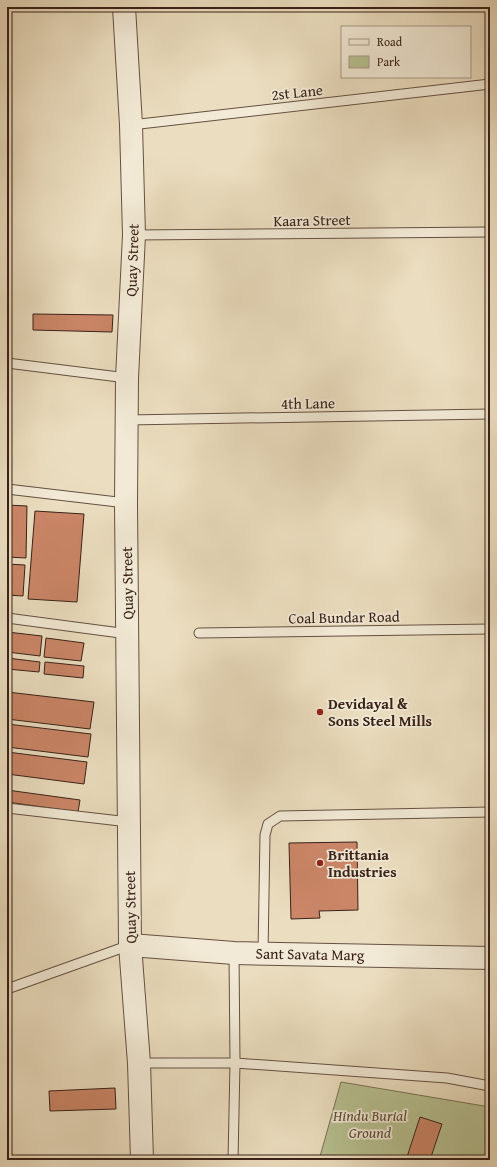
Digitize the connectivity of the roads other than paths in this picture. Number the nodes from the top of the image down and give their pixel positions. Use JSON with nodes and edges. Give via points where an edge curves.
{"nodes":[{"id":1,"x":124,"y":7,"type":"edge"},
{"id":2,"x":490,"y":84,"type":"edge"},
{"id":3,"x":131,"y":125,"type":"junction"},
{"id":4,"x":490,"y":232,"type":"edge"},
{"id":5,"x":134,"y":235,"type":"junction"},
{"id":6,"x":7,"y":363,"type":"edge"},
{"id":7,"x":127,"y":378,"type":"junction"},
{"id":8,"x":490,"y":414,"type":"edge"},
{"id":9,"x":127,"y":420,"type":"junction"},
{"id":10,"x":7,"y":489,"type":"edge"},
{"id":11,"x":126,"y":503,"type":"junction"},
{"id":12,"x":7,"y":618,"type":"edge"},
{"id":13,"x":490,"y":629,"type":"edge"},
{"id":14,"x":199,"y":633,"type":"dead end"},
{"id":15,"x":128,"y":634,"type":"junction"},
{"id":16,"x":7,"y":808,"type":"edge"},
{"id":17,"x":490,"y":812,"type":"edge"},
{"id":18,"x":129,"y":822,"type":"junction"},
{"id":19,"x":130,"y":945,"type":"junction"},
{"id":20,"x":234,"y":953,"type":"junction"},
{"id":21,"x":263,"y":953,"type":"junction"},
{"id":22,"x":490,"y":958,"type":"edge"},
{"id":23,"x":7,"y":989,"type":"edge"},
{"id":24,"x":139,"y":1063,"type":"junction"},
{"id":25,"x":235,"y":1063,"type":"junction"},
{"id":26,"x":490,"y":1086,"type":"edge"},
{"id":27,"x":142,"y":1160,"type":"edge"},
{"id":28,"x":233,"y":1160,"type":"edge"}],
"edges":[{"from":1,"to":3,"type":"street","name":"Quay Street"},
{"from":2,"to":3,"type":"lane","name":"2st Lane"},
{"from":3,"to":5,"type":"street","name":"Quay Street"},
{"from":4,"to":5,"type":"lane","name":"Kaara Street"},
{"from":5,"to":7,"type":"street","name":"Quay Street"},
{"from":6,"to":7,"type":"lane"},
{"from":7,"to":9,"type":"street","name":"Quay Street"},
{"from":8,"to":9,"type":"lane","name":"4th Lane"},
{"from":9,"to":11,"type":"street","name":"Quay Street"},
{"from":10,"to":11,"type":"lane"},
{"from":11,"to":15,"type":"street","name":"Quay Street"},
{"from":12,"to":15,"type":"lane"},
{"from":13,"to":14,"type":"lane","name":"Coal Bundar Road"},
{"from":15,"to":18,"type":"street","name":"Quay Street"},
{"from":16,"to":18,"type":"lane"},
{"from":17,"to":21,"type":"lane","via":[[280,816],[268,824],[265,834]]},
{"from":18,"to":19,"type":"street","name":"Quay Street"},
{"from":19,"to":20,"type":"street","name":"Sant Savata Marg"},
{"from":19,"to":23,"type":"lane"},
{"from":19,"to":24,"type":"street","name":"Quay Street"},
{"from":20,"to":21,"type":"street","name":"Sant Savata Marg"},
{"from":20,"to":25,"type":"lane"},
{"from":21,"to":22,"type":"street","name":"Sant Savata Marg"},
{"from":24,"to":25,"type":"lane"},
{"from":24,"to":27,"type":"street","name":"Quay Street"},
{"from":25,"to":26,"type":"lane","via":[[447,1078]]},
{"from":25,"to":28,"type":"lane"}]}
